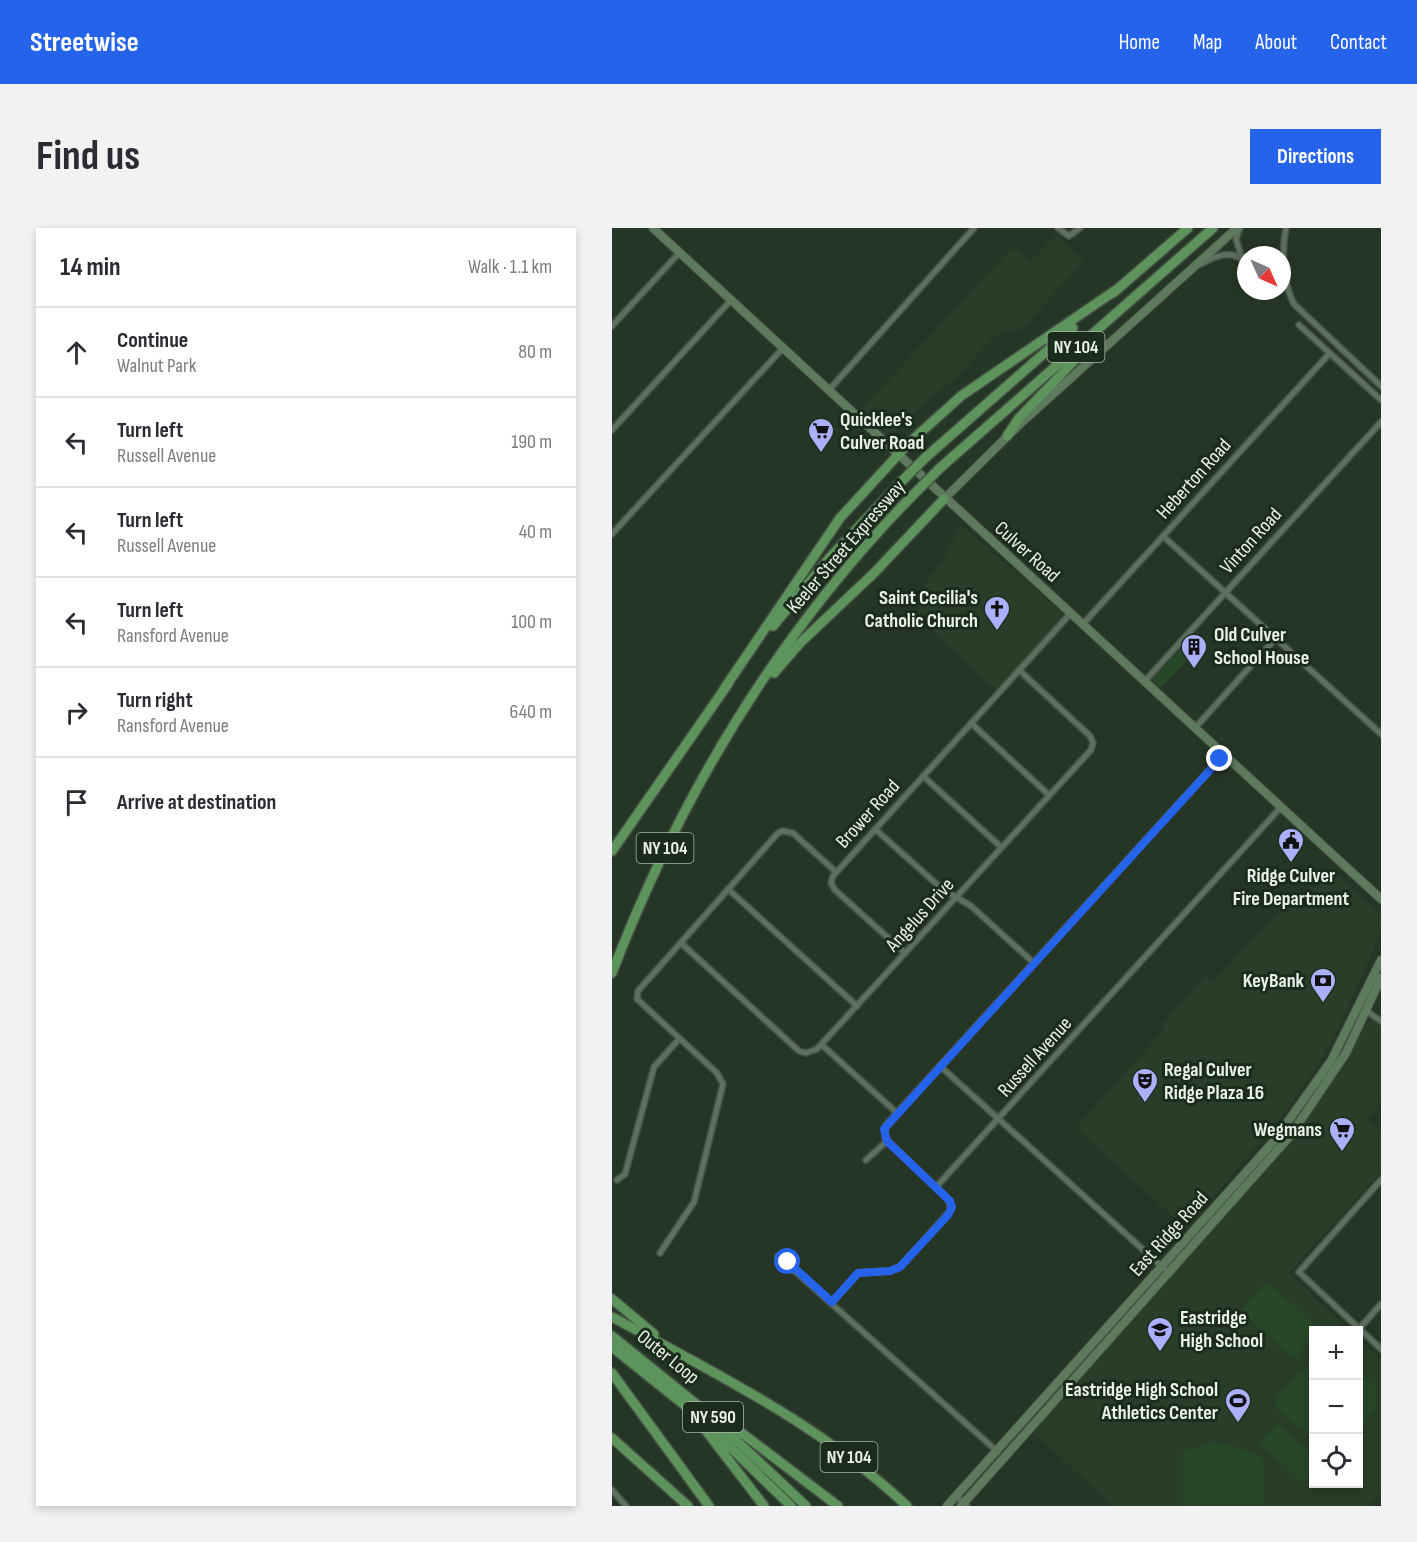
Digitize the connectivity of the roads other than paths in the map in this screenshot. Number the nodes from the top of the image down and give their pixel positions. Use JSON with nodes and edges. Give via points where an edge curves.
{"nodes":[{"id":1,"x":653,"y":228,"type":"edge"},
{"id":2,"x":974,"y":228,"type":"edge"},
{"id":3,"x":1058,"y":228,"type":"edge"},
{"id":4,"x":1080,"y":228,"type":"edge"},
{"id":5,"x":1188,"y":228,"type":"edge"},
{"id":6,"x":1213,"y":228,"type":"edge"},
{"id":7,"x":1238,"y":228,"type":"edge"},
{"id":8,"x":1286,"y":228,"type":"edge"},
{"id":9,"x":1239,"y":246,"type":"edge"},
{"id":10,"x":1285,"y":246,"type":"edge"},
{"id":11,"x":680,"y":252,"type":"junction"},
{"id":12,"x":1237,"y":258,"type":"edge"},
{"id":13,"x":1191,"y":269,"type":"junction"},
{"id":14,"x":1162,"y":273,"type":"junction"},
{"id":15,"x":1116,"y":290,"type":"junction"},
{"id":16,"x":1291,"y":298,"type":"edge"},
{"id":17,"x":731,"y":300,"type":"junction"},
{"id":18,"x":1299,"y":325,"type":"dead end"},
{"id":19,"x":612,"y":327,"type":"edge"},
{"id":20,"x":783,"y":348,"type":"junction"},
{"id":21,"x":1329,"y":354,"type":"junction"},
{"id":22,"x":1381,"y":386,"type":"edge"},
{"id":23,"x":829,"y":390,"type":"junction"},
{"id":24,"x":1381,"y":400,"type":"edge"},
{"id":25,"x":1381,"y":422,"type":"edge"},
{"id":26,"x":612,"y":430,"type":"edge"},
{"id":27,"x":1007,"y":436,"type":"junction"},
{"id":28,"x":897,"y":455,"type":"junction"},
{"id":29,"x":944,"y":499,"type":"junction"},
{"id":30,"x":612,"y":534,"type":"edge"},
{"id":31,"x":1163,"y":536,"type":"junction"},
{"id":32,"x":1224,"y":593,"type":"junction"},
{"id":33,"x":1070,"y":614,"type":"junction"},
{"id":34,"x":1082,"y":626,"type":"junction"},
{"id":35,"x":1275,"y":639,"type":"junction"},
{"id":36,"x":1019,"y":670,"type":"junction"},
{"id":37,"x":1144,"y":682,"type":"junction"},
{"id":38,"x":724,"y":689,"type":"junction"},
{"id":39,"x":971,"y":723,"type":"junction"},
{"id":40,"x":1195,"y":728,"type":"junction"},
{"id":41,"x":731,"y":730,"type":"junction"},
{"id":42,"x":1381,"y":734,"type":"edge"},
{"id":43,"x":1223,"y":755,"type":"junction"},
{"id":44,"x":922,"y":776,"type":"junction"},
{"id":45,"x":1049,"y":795,"type":"junction"},
{"id":46,"x":1281,"y":807,"type":"junction"},
{"id":47,"x":875,"y":829,"type":"junction"},
{"id":48,"x":1001,"y":847,"type":"junction"},
{"id":49,"x":612,"y":851,"type":"edge"},
{"id":50,"x":836,"y":872,"type":"junction"},
{"id":51,"x":728,"y":889,"type":"junction"},
{"id":52,"x":956,"y":897,"type":"junction"},
{"id":53,"x":1381,"y":899,"type":"edge"},
{"id":54,"x":681,"y":943,"type":"junction"},
{"id":55,"x":905,"y":953,"type":"junction"},
{"id":56,"x":1381,"y":960,"type":"edge"},
{"id":57,"x":1034,"y":963,"type":"junction"},
{"id":58,"x":612,"y":973,"type":"edge"},
{"id":59,"x":1381,"y":978,"type":"edge"},
{"id":60,"x":857,"y":1006,"type":"junction"},
{"id":61,"x":1358,"y":1007,"type":"junction"},
{"id":62,"x":1368,"y":1012,"type":"junction"},
{"id":63,"x":1381,"y":1021,"type":"edge"},
{"id":64,"x":679,"y":1039,"type":"junction"},
{"id":65,"x":822,"y":1045,"type":"junction"},
{"id":66,"x":940,"y":1066,"type":"junction"},
{"id":67,"x":897,"y":1113,"type":"junction"},
{"id":68,"x":999,"y":1119,"type":"junction"},
{"id":69,"x":887,"y":1141,"type":"junction"},
{"id":70,"x":866,"y":1160,"type":"dead end"},
{"id":71,"x":617,"y":1180,"type":"dead end"},
{"id":72,"x":1381,"y":1180,"type":"edge"},
{"id":73,"x":936,"y":1187,"type":"junction"},
{"id":74,"x":660,"y":1252,"type":"dead end"},
{"id":75,"x":778,"y":1256,"type":"dead end"},
{"id":76,"x":1161,"y":1266,"type":"junction"},
{"id":77,"x":1168,"y":1273,"type":"junction"},
{"id":78,"x":612,"y":1299,"type":"edge"},
{"id":79,"x":832,"y":1302,"type":"junction"},
{"id":80,"x":1381,"y":1304,"type":"edge"},
{"id":81,"x":612,"y":1317,"type":"edge"},
{"id":82,"x":1356,"y":1326,"type":"edge"},
{"id":83,"x":1362,"y":1326,"type":"edge"},
{"id":84,"x":1363,"y":1333,"type":"edge"},
{"id":85,"x":612,"y":1336,"type":"edge"},
{"id":86,"x":612,"y":1347,"type":"edge"},
{"id":87,"x":1381,"y":1349,"type":"edge"},
{"id":88,"x":612,"y":1373,"type":"edge"},
{"id":89,"x":662,"y":1374,"type":"junction"},
{"id":90,"x":723,"y":1377,"type":"junction"},
{"id":91,"x":676,"y":1397,"type":"junction"},
{"id":92,"x":612,"y":1438,"type":"edge"},
{"id":93,"x":997,"y":1450,"type":"junction"},
{"id":94,"x":1004,"y":1457,"type":"junction"},
{"id":95,"x":612,"y":1490,"type":"edge"},
{"id":96,"x":956,"y":1496,"type":"junction"},
{"id":97,"x":964,"y":1505,"type":"edge"},
{"id":98,"x":626,"y":1506,"type":"edge"},
{"id":99,"x":688,"y":1506,"type":"edge"},
{"id":100,"x":709,"y":1506,"type":"edge"},
{"id":101,"x":764,"y":1506,"type":"edge"},
{"id":102,"x":791,"y":1506,"type":"edge"},
{"id":103,"x":806,"y":1506,"type":"edge"},
{"id":104,"x":838,"y":1506,"type":"edge"},
{"id":105,"x":907,"y":1506,"type":"edge"},
{"id":106,"x":947,"y":1506,"type":"edge"}],
"edges":[{"from":1,"to":11,"type":"main road","name":"Culver Road"},
{"from":2,"to":23,"type":"street"},
{"from":3,"to":4,"type":"street","via":[[1069,236]]},
{"from":5,"to":15,"type":"highway","name":"Keeler Street Expressway","number":"NY 104"},
{"from":6,"to":14,"type":"highway","name":"Keeler Street Expressway","number":"NY 104"},
{"from":7,"to":9,"type":"street"},
{"from":7,"to":13,"type":"main road"},
{"from":8,"to":10,"type":"street"},
{"from":11,"to":17,"type":"main road","name":"Culver Road"},
{"from":11,"to":19,"type":"street"},
{"from":12,"to":13,"type":"street","via":[[1225,254]]},
{"from":13,"to":27,"type":"main road"},
{"from":14,"to":27,"type":"highway","via":[[1075,359]]},
{"from":14,"to":41,"type":"highway","name":"Keeler Street Expressway","number":"NY 104","bridge":true,"via":[[912,496],[812,611]]},
{"from":15,"to":28,"type":"highway","via":[[961,396]]},
{"from":15,"to":38,"type":"highway","name":"Keeler Street Expressway","number":"NY 104","bridge":true,"via":[[899,484],[807,584]]},
{"from":16,"to":22,"type":"street","via":[[1298,309]]},
{"from":17,"to":20,"type":"main road","name":"Culver Road"},
{"from":17,"to":26,"type":"street"},
{"from":18,"to":21,"type":"street"},
{"from":20,"to":23,"type":"main road","name":"Culver Road"},
{"from":20,"to":30,"type":"street"},
{"from":21,"to":24,"type":"street"},
{"from":21,"to":31,"type":"street","name":"Heberton Road"},
{"from":23,"to":28,"type":"main road","name":"Culver Road"},
{"from":25,"to":32,"type":"street","name":"Vinton Road"},
{"from":27,"to":29,"type":"main road"},
{"from":28,"to":29,"type":"main road","name":"Culver Road"},
{"from":28,"to":38,"type":"highway","via":[[840,518]]},
{"from":29,"to":33,"type":"main road","name":"Culver Road"},
{"from":29,"to":41,"type":"highway","via":[[795,648]]},
{"from":31,"to":32,"type":"street"},
{"from":31,"to":34,"type":"street","name":"Heberton Road"},
{"from":32,"to":35,"type":"street"},
{"from":32,"to":37,"type":"street","name":"Vinton Road"},
{"from":33,"to":34,"type":"main road","name":"Culver Road"},
{"from":33,"to":36,"type":"street","name":"Brower Road"},
{"from":34,"to":37,"type":"main road","name":"Culver Road"},
{"from":35,"to":40,"type":"street"},
{"from":35,"to":42,"type":"street"},
{"from":36,"to":39,"type":"street","name":"Brower Road"},
{"from":36,"to":45,"type":"street","name":"Angelus Drive","via":[[1092,739],[1091,750]]},
{"from":37,"to":40,"type":"main road","name":"Culver Road"},
{"from":38,"to":49,"type":"highway","name":"Keeler Street Expressway","number":"NY 104"},
{"from":39,"to":44,"type":"street","name":"Brower Road"},
{"from":39,"to":45,"type":"street"},
{"from":40,"to":43,"type":"main road","name":"Culver Road"},
{"from":41,"to":58,"type":"highway","name":"Keeler Street Expressway","number":"NY 104","via":[[665,849]]},
{"from":43,"to":46,"type":"main road","name":"Culver Road"},
{"from":43,"to":57,"type":"street"},
{"from":44,"to":47,"type":"street","name":"Brower Road"},
{"from":44,"to":48,"type":"street"},
{"from":45,"to":48,"type":"street","name":"Angelus Drive"},
{"from":46,"to":53,"type":"main road","name":"Culver Road"},
{"from":46,"to":68,"type":"street","name":"Russell Avenue"},
{"from":47,"to":50,"type":"street","name":"Brower Road"},
{"from":47,"to":52,"type":"street","via":[[940,888]]},
{"from":48,"to":52,"type":"street","name":"Angelus Drive"},
{"from":50,"to":51,"type":"street","name":"Brower Road","via":[[793,833],[782,831]]},
{"from":50,"to":55,"type":"street","via":[[831,879],[835,890]]},
{"from":51,"to":54,"type":"street","name":"Brower Road"},
{"from":51,"to":60,"type":"street"},
{"from":52,"to":55,"type":"street","name":"Angelus Drive"},
{"from":52,"to":57,"type":"street"},
{"from":54,"to":64,"type":"street","name":"Brower Road","via":[[636,997]]},
{"from":54,"to":65,"type":"street","via":[[799,1051],[810,1053]]},
{"from":55,"to":60,"type":"street","name":"Angelus Drive"},
{"from":56,"to":61,"type":"main road","name":"East Ridge Road"},
{"from":57,"to":66,"type":"street"},
{"from":59,"to":62,"type":"main road","name":"East Ridge Road"},
{"from":60,"to":65,"type":"street","name":"Angelus Drive"},
{"from":61,"to":62,"type":"street"},
{"from":61,"to":76,"type":"main road","name":"East Ridge Road","via":[[1331,1061],[1291,1119]]},
{"from":62,"to":63,"type":"street"},
{"from":62,"to":77,"type":"main road","name":"East Ridge Road","via":[[1295,1130]]},
{"from":64,"to":71,"type":"street","via":[[654,1067],[624,1174]]},
{"from":64,"to":74,"type":"street","via":[[717,1073],[723,1084],[694,1202]]},
{"from":65,"to":67,"type":"street"},
{"from":66,"to":67,"type":"street"},
{"from":66,"to":68,"type":"street"},
{"from":67,"to":69,"type":"street","via":[[884,1129]]},
{"from":68,"to":73,"type":"street","name":"Russell Avenue"},
{"from":68,"to":76,"type":"street"},
{"from":69,"to":70,"type":"street"},
{"from":69,"to":73,"type":"street"},
{"from":72,"to":82,"type":"street","via":[[1299,1272]]},
{"from":73,"to":79,"type":"street","via":[[952,1204],[948,1215],[900,1267],[858,1273]]},
{"from":75,"to":79,"type":"street"},
{"from":76,"to":77,"type":"street"},
{"from":76,"to":93,"type":"main road","name":"East Ridge Road"},
{"from":77,"to":94,"type":"main road","name":"East Ridge Road"},
{"from":78,"to":90,"type":"highway","number":"NY 104","via":[[647,1329]]},
{"from":79,"to":93,"type":"street"},
{"from":80,"to":83,"type":"street"},
{"from":81,"to":90,"type":"highway"},
{"from":84,"to":87,"type":"street"},
{"from":85,"to":89,"type":"highway","name":"Outer Loop","number":"NY 590"},
{"from":86,"to":91,"type":"highway","name":"Outer Loop","number":"NY 590"},
{"from":88,"to":100,"type":"highway"},
{"from":89,"to":103,"type":"highway","name":"Outer Loop","number":"NY 590"},
{"from":89,"to":104,"type":"highway"},
{"from":90,"to":105,"type":"highway","number":"NY 104","via":[[814,1432]]},
{"from":91,"to":101,"type":"highway"},
{"from":91,"to":102,"type":"highway","name":"Outer Loop","number":"NY 590"},
{"from":92,"to":99,"type":"highway"},
{"from":93,"to":94,"type":"street"},
{"from":93,"to":96,"type":"main road","name":"East Ridge Road"},
{"from":94,"to":97,"type":"main road","name":"East Ridge Road"},
{"from":95,"to":98,"type":"street"},
{"from":96,"to":97,"type":"street"},
{"from":96,"to":106,"type":"main road","name":"East Ridge Road"}]}
